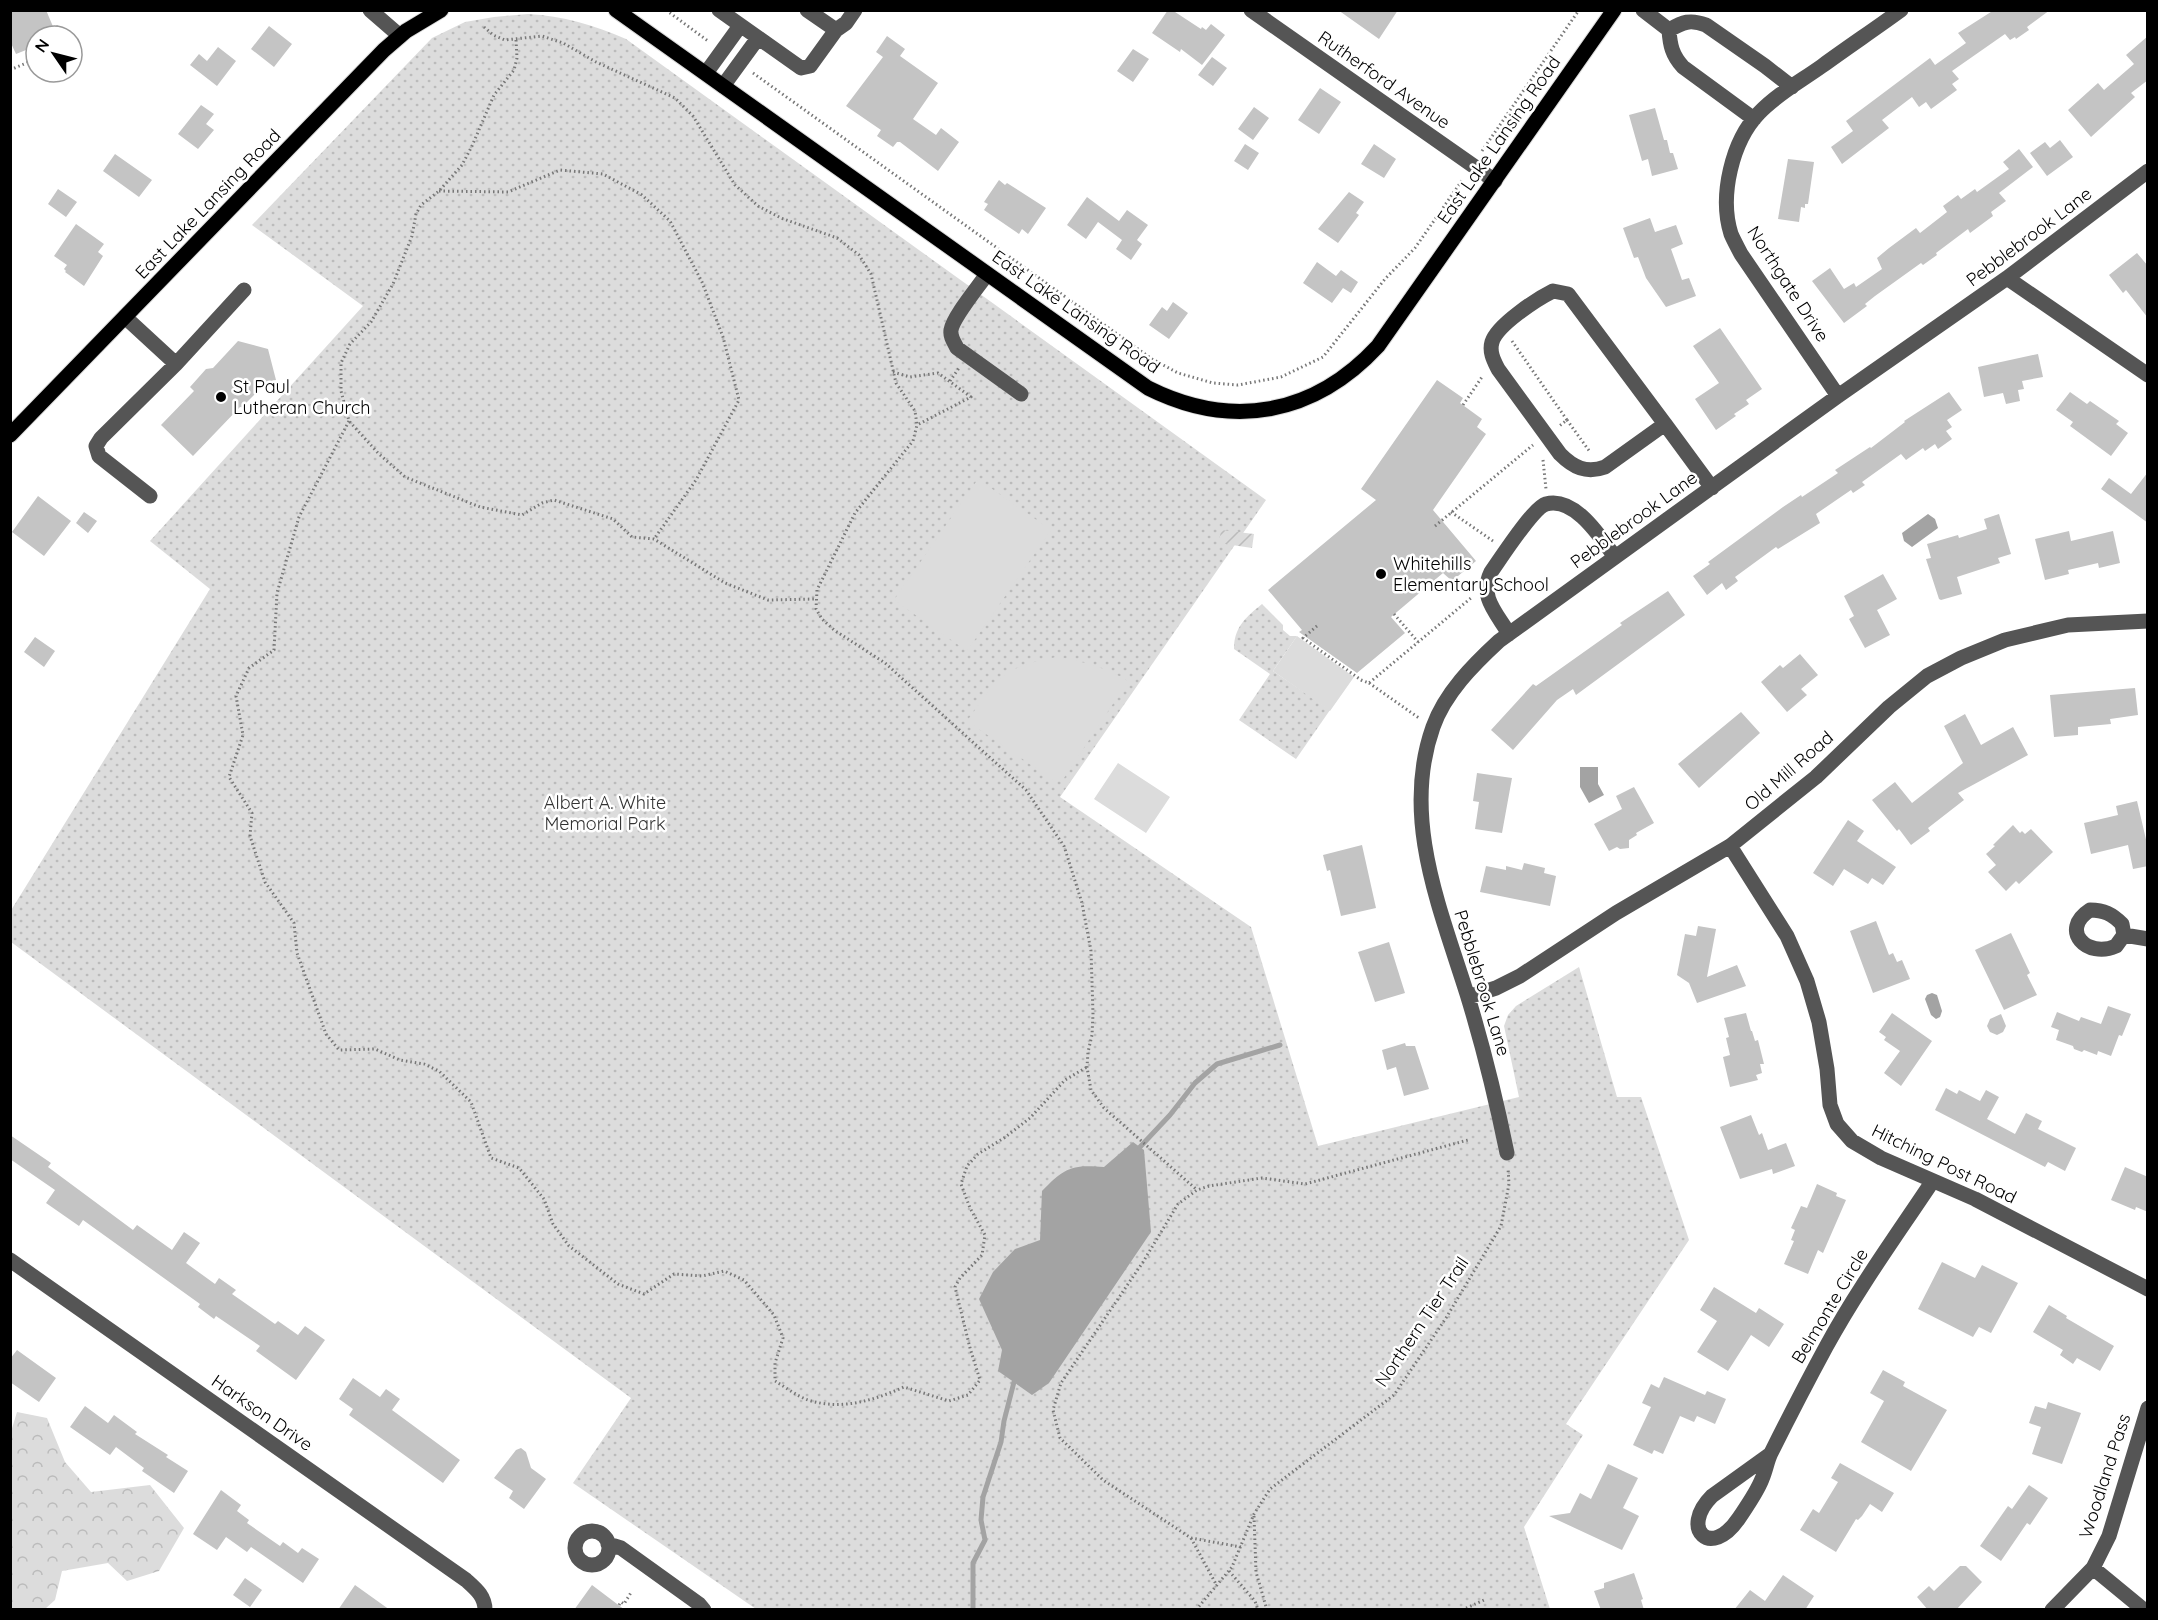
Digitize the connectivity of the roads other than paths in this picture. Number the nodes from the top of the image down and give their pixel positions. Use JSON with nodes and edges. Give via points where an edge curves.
{"nodes":[{"id":1,"x":370,"y":10,"type":"edge"},
{"id":2,"x":441,"y":10,"type":"edge"},
{"id":3,"x":616,"y":10,"type":"edge"},
{"id":4,"x":719,"y":10,"type":"edge"},
{"id":5,"x":807,"y":10,"type":"edge"},
{"id":6,"x":855,"y":10,"type":"edge"},
{"id":7,"x":1251,"y":10,"type":"edge"},
{"id":8,"x":1614,"y":10,"type":"edge"},
{"id":9,"x":1643,"y":10,"type":"edge"},
{"id":10,"x":1901,"y":10,"type":"edge"},
{"id":11,"x":741,"y":26,"type":"junction"},
{"id":12,"x":836,"y":30,"type":"junction"},
{"id":13,"x":1669,"y":30,"type":"junction"},
{"id":14,"x":400,"y":36,"type":"junction"},
{"id":15,"x":758,"y":38,"type":"junction"},
{"id":16,"x":706,"y":74,"type":"junction"},
{"id":17,"x":723,"y":86,"type":"junction"},
{"id":18,"x":1792,"y":87,"type":"junction"},
{"id":19,"x":1754,"y":119,"type":"junction"},
{"id":20,"x":2148,"y":171,"type":"edge"},
{"id":21,"x":1495,"y":181,"type":"junction"},
{"id":22,"x":987,"y":274,"type":"junction"},
{"id":23,"x":2007,"y":278,"type":"junction"},
{"id":24,"x":244,"y":290,"type":"dead end"},
{"id":25,"x":125,"y":317,"type":"junction"},
{"id":26,"x":176,"y":364,"type":"junction"},
{"id":27,"x":2148,"y":375,"type":"edge"},
{"id":28,"x":1021,"y":394,"type":"dead end"},
{"id":29,"x":1838,"y":396,"type":"junction"},
{"id":30,"x":1665,"y":424,"type":"junction"},
{"id":31,"x":10,"y":435,"type":"edge"},
{"id":32,"x":1712,"y":488,"type":"junction"},
{"id":33,"x":150,"y":496,"type":"dead end"},
{"id":34,"x":1616,"y":558,"type":"junction"},
{"id":35,"x":2148,"y":621,"type":"edge"},
{"id":36,"x":1509,"y":634,"type":"junction"},
{"id":37,"x":1730,"y":846,"type":"junction"},
{"id":38,"x":2124,"y":935,"type":"dead end"},
{"id":39,"x":2148,"y":939,"type":"edge"},
{"id":40,"x":1468,"y":997,"type":"junction"},
{"id":41,"x":1508,"y":1159,"type":"road end"},
{"id":42,"x":1932,"y":1182,"type":"junction"},
{"id":43,"x":10,"y":1260,"type":"edge"},
{"id":44,"x":2148,"y":1289,"type":"edge"},
{"id":45,"x":2148,"y":1408,"type":"edge"},
{"id":46,"x":1769,"y":1455,"type":"junction"},
{"id":47,"x":608,"y":1544,"type":"dead end"},
{"id":48,"x":2092,"y":1568,"type":"junction"},
{"id":49,"x":485,"y":1607,"type":"edge"},
{"id":50,"x":704,"y":1610,"type":"edge"},
{"id":51,"x":2052,"y":1610,"type":"edge"},
{"id":52,"x":2144,"y":1610,"type":"edge"}],
"edges":[{"from":1,"to":14,"type":"street"},
{"from":2,"to":14,"type":"main road","name":"East Lake Lansing Road"},
{"from":3,"to":16,"type":"main road","name":"East Lake Lansing Road"},
{"from":4,"to":11,"type":"street"},
{"from":5,"to":12,"type":"street"},
{"from":6,"to":12,"type":"street"},
{"from":7,"to":21,"type":"street","name":"Rutherford Avenue"},
{"from":8,"to":21,"type":"main road","name":"East Lake Lansing Road"},
{"from":9,"to":13,"type":"street"},
{"from":10,"to":18,"type":"street","name":"Northgate Drive"},
{"from":11,"to":15,"type":"street"},
{"from":11,"to":16,"type":"street"},
{"from":12,"to":15,"type":"street","via":[[805,68]]},
{"from":13,"to":18,"type":"street","via":[[1685,21],[1706,25]]},
{"from":13,"to":19,"type":"street","via":[[1674,58]]},
{"from":14,"to":25,"type":"main road","name":"East Lake Lansing Road"},
{"from":15,"to":17,"type":"street"},
{"from":16,"to":17,"type":"main road","name":"East Lake Lansing Road"},
{"from":17,"to":22,"type":"main road","name":"East Lake Lansing Road"},
{"from":18,"to":19,"type":"street","name":"Northgate Drive"},
{"from":19,"to":29,"type":"street","name":"Northgate Drive","via":[[1736,150],[1730,170],[1727,189],[1731,233],[1741,254]]},
{"from":20,"to":23,"type":"street","name":"Pebblebrook Lane"},
{"from":21,"to":22,"type":"main road","name":"East Lake Lansing Road","via":[[1391,329],[1363,362],[1322,391],[1276,408],[1223,411],[1166,397],[1131,377]]},
{"from":22,"to":28,"type":"street","via":[[951,329],[952,339],[957,348]]},
{"from":23,"to":27,"type":"street"},
{"from":23,"to":29,"type":"street","name":"Pebblebrook Lane"},
{"from":24,"to":26,"type":"street"},
{"from":25,"to":26,"type":"street"},
{"from":25,"to":31,"type":"main road","name":"East Lake Lansing Road"},
{"from":26,"to":33,"type":"street","via":[[96,446],[99,456]]},
{"from":29,"to":32,"type":"street","name":"Pebblebrook Lane"},
{"from":30,"to":30,"type":"street","via":[[1596,471],[1570,464],[1541,440],[1498,369],[1491,344],[1496,333],[1554,291],[1568,294]]},
{"from":30,"to":32,"type":"street"},
{"from":32,"to":34,"type":"street","name":"Pebblebrook Lane"},
{"from":34,"to":36,"type":"street","name":"Pebblebrook Lane"},
{"from":34,"to":36,"type":"street","via":[[1578,512],[1548,504],[1535,512],[1487,582],[1491,604]]},
{"from":35,"to":37,"type":"street","name":"Old Mill Road","via":[[2068,625],[2005,640],[1927,676],[1816,777]]},
{"from":36,"to":40,"type":"street","name":"Pebblebrook Lane","via":[[1474,664],[1451,694],[1433,726],[1425,759],[1421,799],[1424,847]]},
{"from":37,"to":40,"type":"street","name":"Old Mill Road","via":[[1616,913],[1520,976]]},
{"from":37,"to":42,"type":"street","name":"Hitching Post Road","via":[[1787,936],[1808,981],[1819,1022],[1830,1105],[1837,1124],[1852,1141]]},
{"from":38,"to":39,"type":"street"},
{"from":40,"to":41,"type":"street","name":"Pebblebrook Lane"},
{"from":42,"to":44,"type":"street","name":"Hitching Post Road","via":[[1975,1199]]},
{"from":42,"to":46,"type":"street","name":"Belmonte Circle","via":[[1827,1346]]},
{"from":43,"to":49,"type":"street","name":"Harkson Drive","via":[[466,1580],[480,1593]]},
{"from":45,"to":48,"type":"street","name":"Woodland Pass","via":[[2109,1536]]},
{"from":46,"to":46,"type":"street","name":"Belmonte Circle","via":[[1704,1504],[1697,1527],[1701,1535],[1719,1539],[1727,1533],[1762,1480]]},
{"from":47,"to":50,"type":"street","via":[[621,1548]]},
{"from":48,"to":51,"type":"street","name":"Woodland Pass"},
{"from":48,"to":52,"type":"street"}]}
